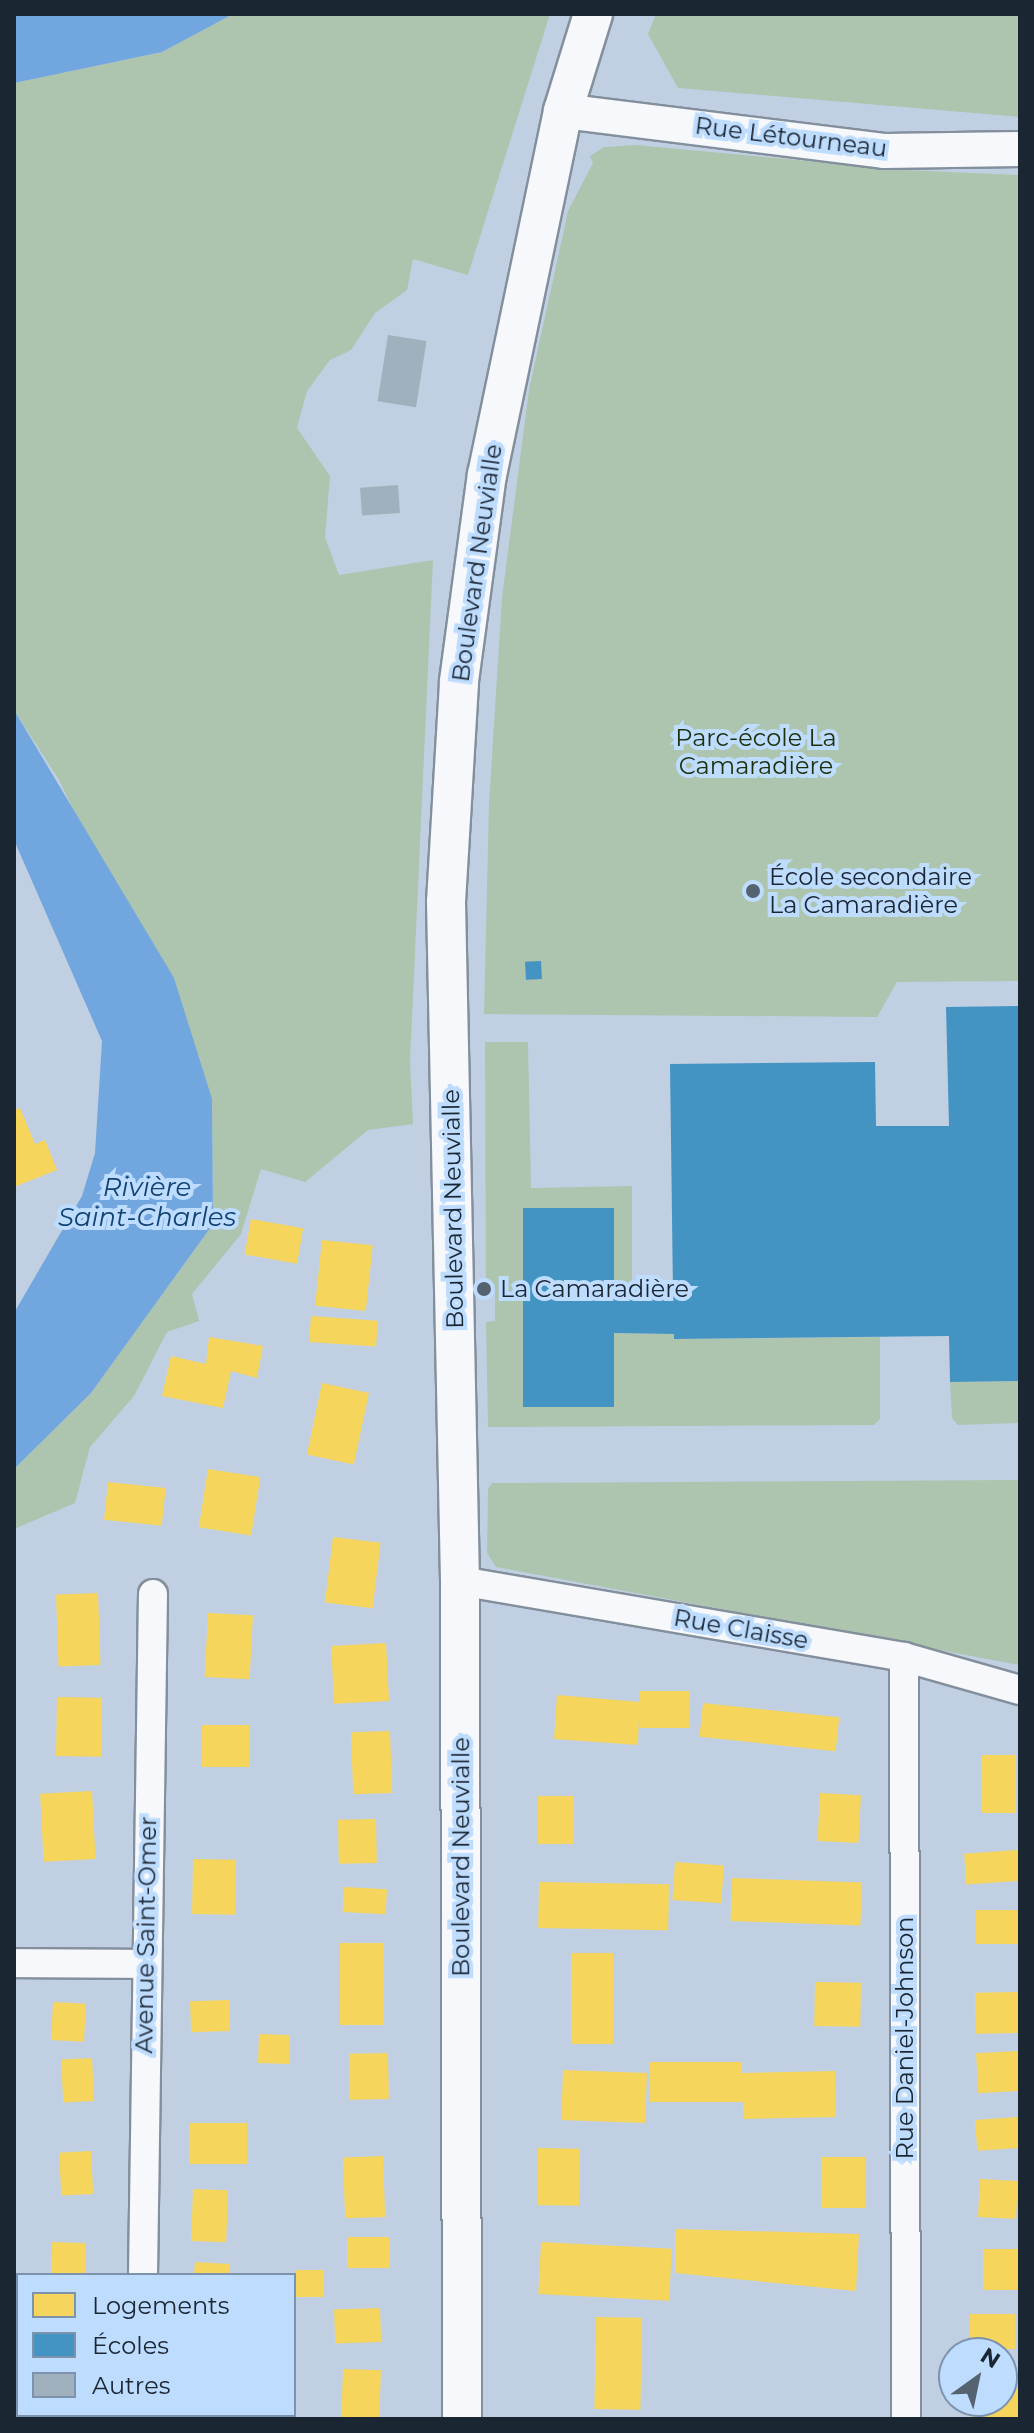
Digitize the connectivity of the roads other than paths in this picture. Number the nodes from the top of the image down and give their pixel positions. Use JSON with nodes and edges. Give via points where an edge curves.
{"nodes":[{"id":1,"x":593,"y":14,"type":"edge"},
{"id":2,"x":563,"y":111,"type":"junction"},
{"id":3,"x":1020,"y":149,"type":"edge"},
{"id":4,"x":460,"y":1581,"type":"junction"},
{"id":5,"x":153,"y":1594,"type":"dead end"},
{"id":6,"x":904,"y":1657,"type":"junction"},
{"id":7,"x":1020,"y":1690,"type":"edge"},
{"id":8,"x":14,"y":1963,"type":"edge"},
{"id":9,"x":145,"y":1964,"type":"junction"},
{"id":10,"x":143,"y":2273,"type":"edge"},
{"id":11,"x":462,"y":2419,"type":"edge"},
{"id":12,"x":906,"y":2419,"type":"edge"}],
"edges":[{"from":1,"to":2,"type":"main road","name":"Boulevard Neuvialle"},
{"from":2,"to":3,"type":"street","name":"Rue Létourneau","via":[[884,151]]},
{"from":2,"to":4,"type":"main road","name":"Boulevard Neuvialle","via":[[487,475],[459,681],[446,902]]},
{"from":4,"to":6,"type":"street","name":"Rue Claisse"},
{"from":4,"to":11,"type":"main road","name":"Boulevard Neuvialle"},
{"from":5,"to":9,"type":"street","name":"Avenue Saint-Omer"},
{"from":6,"to":7,"type":"street","name":"Rue Claisse"},
{"from":6,"to":12,"type":"street","name":"Rue Daniel-Johnson"},
{"from":8,"to":9,"type":"street"},
{"from":9,"to":10,"type":"street","name":"Avenue Saint-Omer"}]}
